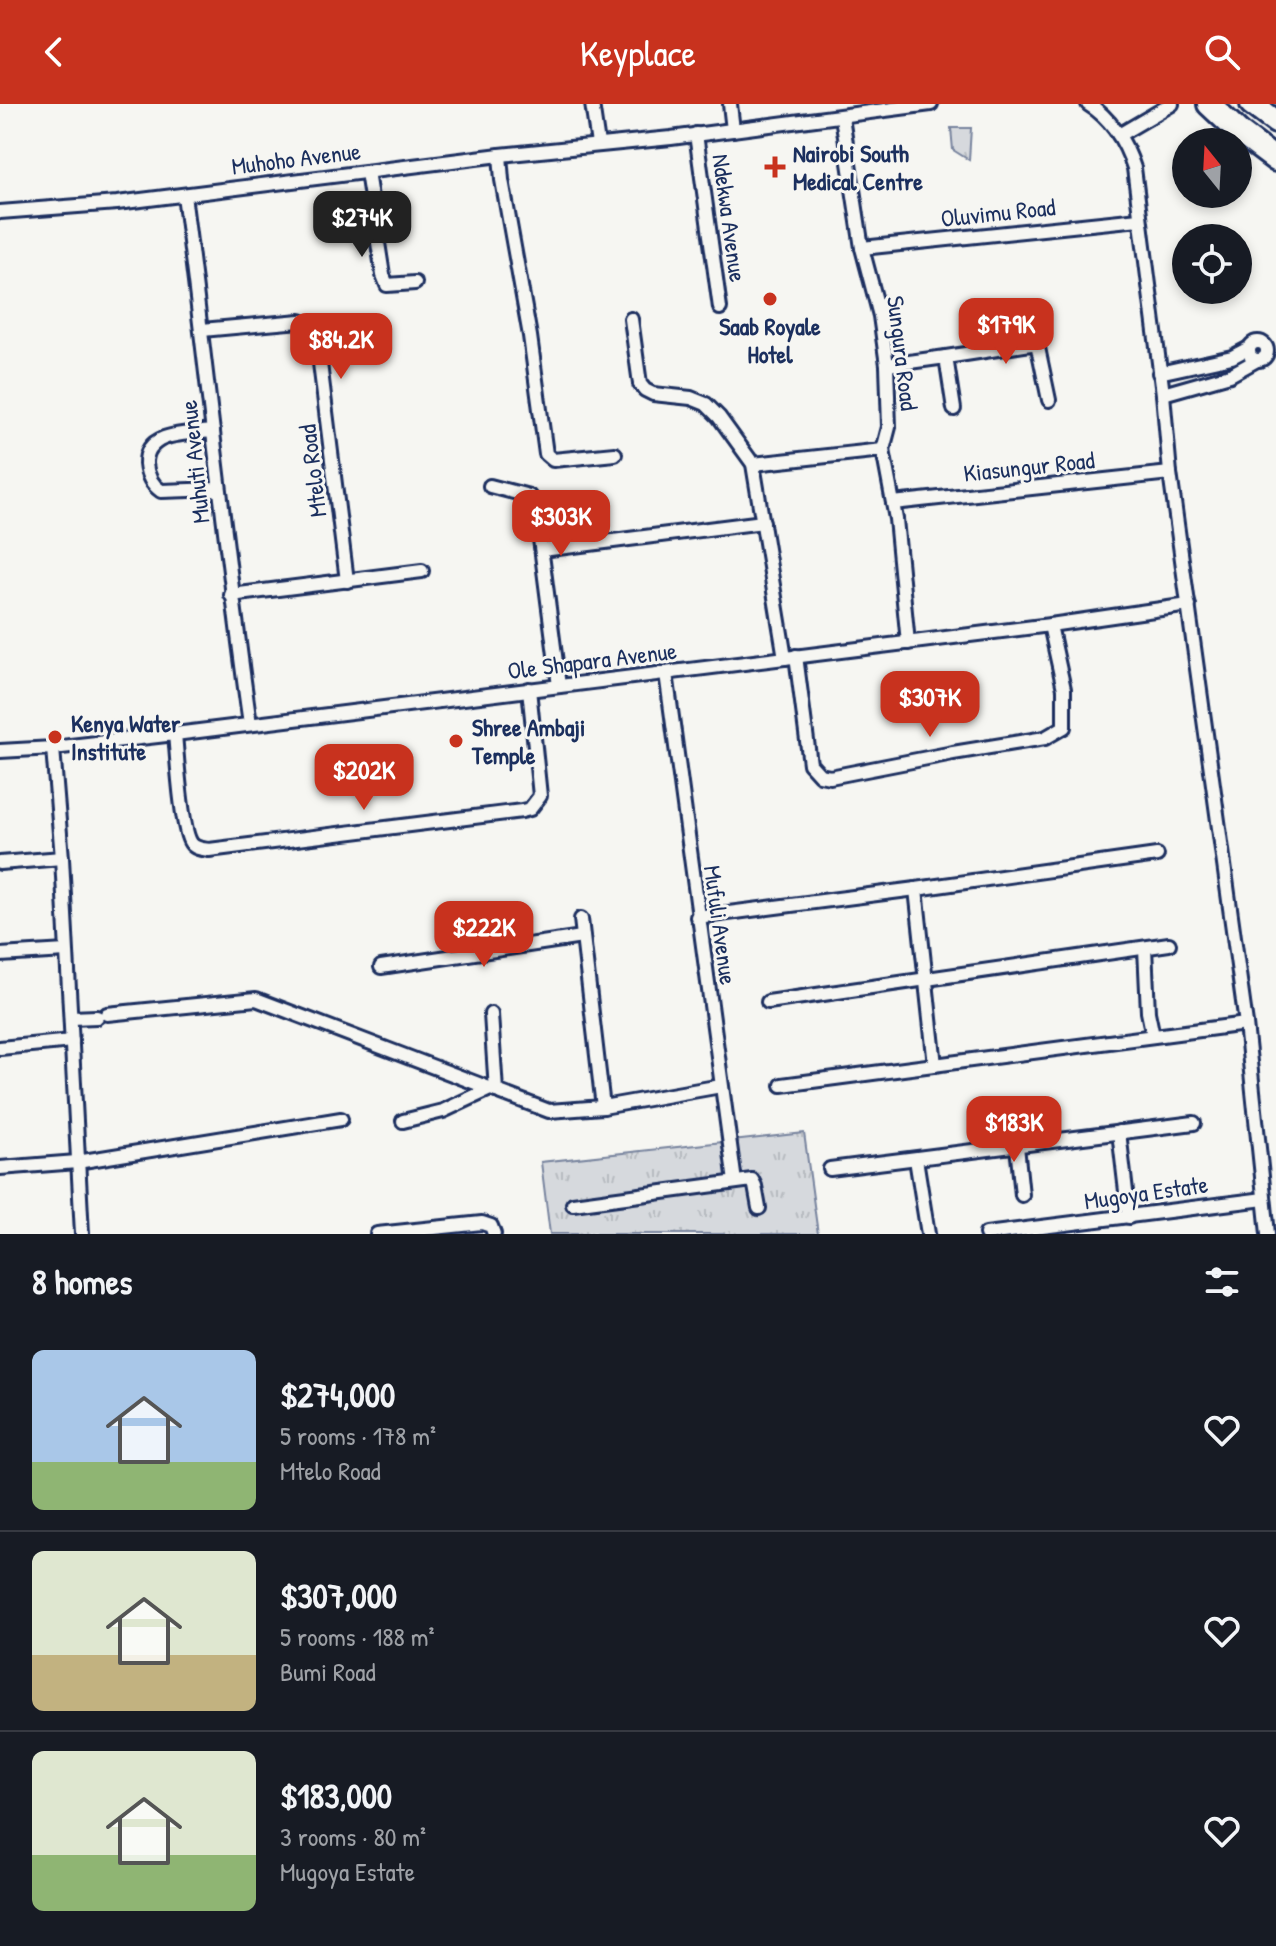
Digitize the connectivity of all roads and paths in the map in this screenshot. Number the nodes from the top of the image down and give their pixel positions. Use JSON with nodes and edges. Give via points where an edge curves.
{"nodes":[{"id":1,"x":592,"y":104,"type":"edge"},
{"id":2,"x":730,"y":104,"type":"edge"},
{"id":3,"x":931,"y":104,"type":"edge"},
{"id":4,"x":1088,"y":104,"type":"edge"},
{"id":5,"x":1172,"y":104,"type":"edge"},
{"id":6,"x":1194,"y":104,"type":"edge"},
{"id":7,"x":1209,"y":104,"type":"edge"},
{"id":8,"x":1227,"y":104,"type":"edge"},
{"id":9,"x":1252,"y":104,"type":"edge"},
{"id":10,"x":907,"y":106,"type":"edge"},
{"id":11,"x":842,"y":117,"type":"junction"},
{"id":12,"x":1276,"y":122,"type":"edge"},
{"id":13,"x":1222,"y":128,"type":"edge"},
{"id":14,"x":733,"y":130,"type":"junction"},
{"id":15,"x":696,"y":134,"type":"junction"},
{"id":16,"x":1119,"y":135,"type":"junction"},
{"id":17,"x":1276,"y":142,"type":"edge"},
{"id":18,"x":598,"y":144,"type":"junction"},
{"id":19,"x":1252,"y":153,"type":"edge"},
{"id":20,"x":500,"y":155,"type":"junction"},
{"id":21,"x":1276,"y":160,"type":"edge"},
{"id":22,"x":367,"y":172,"type":"junction"},
{"id":23,"x":1276,"y":172,"type":"edge"},
{"id":24,"x":184,"y":195,"type":"junction"},
{"id":25,"x":0,"y":212,"type":"edge"},
{"id":26,"x":1139,"y":219,"type":"junction"},
{"id":27,"x":862,"y":248,"type":"junction"},
{"id":28,"x":415,"y":283,"type":"dead end"},
{"id":29,"x":720,"y":308,"type":"dead end"},
{"id":30,"x":1036,"y":316,"type":"dead end"},
{"id":31,"x":631,"y":319,"type":"dead end"},
{"id":32,"x":202,"y":330,"type":"junction"},
{"id":33,"x":1037,"y":343,"type":"junction"},
{"id":34,"x":946,"y":357,"type":"junction"},
{"id":35,"x":887,"y":365,"type":"junction"},
{"id":36,"x":1159,"y":373,"type":"junction"},
{"id":37,"x":1163,"y":394,"type":"junction"},
{"id":38,"x":1049,"y":400,"type":"dead end"},
{"id":39,"x":954,"y":409,"type":"dead end"},
{"id":40,"x":213,"y":431,"type":"junction"},
{"id":41,"x":883,"y":450,"type":"junction"},
{"id":42,"x":615,"y":454,"type":"dead end"},
{"id":43,"x":753,"y":464,"type":"junction"},
{"id":44,"x":1170,"y":473,"type":"junction"},
{"id":45,"x":490,"y":486,"type":"dead end"},
{"id":46,"x":219,"y":489,"type":"junction"},
{"id":47,"x":893,"y":503,"type":"junction"},
{"id":48,"x":763,"y":522,"type":"junction"},
{"id":49,"x":542,"y":550,"type":"junction"},
{"id":50,"x":422,"y":571,"type":"dead end"},
{"id":51,"x":347,"y":581,"type":"junction"},
{"id":52,"x":231,"y":595,"type":"junction"},
{"id":53,"x":1189,"y":605,"type":"junction"},
{"id":54,"x":1050,"y":625,"type":"junction"},
{"id":55,"x":908,"y":643,"type":"junction"},
{"id":56,"x":790,"y":657,"type":"junction"},
{"id":57,"x":666,"y":673,"type":"junction"},
{"id":58,"x":559,"y":686,"type":"junction"},
{"id":59,"x":529,"y":689,"type":"junction"},
{"id":60,"x":250,"y":724,"type":"junction"},
{"id":61,"x":175,"y":734,"type":"junction"},
{"id":62,"x":53,"y":748,"type":"junction"},
{"id":63,"x":0,"y":751,"type":"edge"},
{"id":64,"x":1157,"y":855,"type":"dead end"},
{"id":65,"x":62,"y":858,"type":"junction"},
{"id":66,"x":0,"y":863,"type":"edge"},
{"id":67,"x":916,"y":889,"type":"junction"},
{"id":68,"x":697,"y":917,"type":"junction"},
{"id":69,"x":581,"y":919,"type":"dead end"},
{"id":70,"x":582,"y":937,"type":"junction"},
{"id":71,"x":1169,"y":944,"type":"dead end"},
{"id":72,"x":1145,"y":948,"type":"junction"},
{"id":73,"x":66,"y":951,"type":"junction"},
{"id":74,"x":0,"y":955,"type":"edge"},
{"id":75,"x":381,"y":967,"type":"dead end"},
{"id":76,"x":926,"y":981,"type":"junction"},
{"id":77,"x":768,"y":1002,"type":"dead end"},
{"id":78,"x":491,"y":1014,"type":"dead end"},
{"id":79,"x":71,"y":1018,"type":"junction"},
{"id":80,"x":1246,"y":1024,"type":"junction"},
{"id":81,"x":1153,"y":1036,"type":"junction"},
{"id":82,"x":72,"y":1041,"type":"junction"},
{"id":83,"x":0,"y":1048,"type":"edge"},
{"id":84,"x":935,"y":1065,"type":"junction"},
{"id":85,"x":782,"y":1085,"type":"dead end"},
{"id":86,"x":721,"y":1086,"type":"junction"},
{"id":87,"x":493,"y":1090,"type":"junction"},
{"id":88,"x":603,"y":1107,"type":"junction"},
{"id":89,"x":341,"y":1119,"type":"dead end"},
{"id":90,"x":403,"y":1121,"type":"dead end"},
{"id":91,"x":1194,"y":1123,"type":"dead end"},
{"id":92,"x":1119,"y":1132,"type":"junction"},
{"id":93,"x":1017,"y":1146,"type":"junction"},
{"id":94,"x":916,"y":1159,"type":"junction"},
{"id":95,"x":77,"y":1162,"type":"junction"},
{"id":96,"x":0,"y":1168,"type":"edge"},
{"id":97,"x":830,"y":1169,"type":"dead end"},
{"id":98,"x":735,"y":1182,"type":"junction"},
{"id":99,"x":1022,"y":1195,"type":"dead end"},
{"id":100,"x":1264,"y":1199,"type":"junction"},
{"id":101,"x":573,"y":1204,"type":"dead end"},
{"id":102,"x":759,"y":1208,"type":"dead end"},
{"id":103,"x":1129,"y":1217,"type":"junction"},
{"id":104,"x":1010,"y":1233,"type":"edge"},
{"id":105,"x":82,"y":1234,"type":"edge"},
{"id":106,"x":377,"y":1234,"type":"edge"},
{"id":107,"x":494,"y":1234,"type":"edge"},
{"id":108,"x":928,"y":1234,"type":"edge"},
{"id":109,"x":986,"y":1234,"type":"edge"},
{"id":110,"x":1268,"y":1234,"type":"edge"}],
"edges":[{"from":1,"to":18,"type":"street"},
{"from":2,"to":14,"type":"street"},
{"from":3,"to":10,"type":"street","name":"Muhoho Avenue"},
{"from":4,"to":16,"type":"street"},
{"from":5,"to":16,"type":"street"},
{"from":6,"to":13,"type":"highway"},
{"from":7,"to":21,"type":"highway"},
{"from":8,"to":17,"type":"highway"},
{"from":9,"to":12,"type":"highway"},
{"from":10,"to":11,"type":"street","name":"Muhoho Avenue"},
{"from":11,"to":14,"type":"street","name":"Muhoho Avenue"},
{"from":11,"to":27,"type":"street","name":"Sungura Road"},
{"from":14,"to":15,"type":"street","name":"Muhoho Avenue"},
{"from":15,"to":18,"type":"street","name":"Muhoho Avenue"},
{"from":15,"to":29,"type":"street","name":"Ndekwa Avenue"},
{"from":16,"to":26,"type":"street","via":[[1134,168]]},
{"from":18,"to":20,"type":"street","name":"Muhoho Avenue"},
{"from":19,"to":23,"type":"highway"},
{"from":20,"to":22,"type":"street","name":"Muhoho Avenue"},
{"from":20,"to":42,"type":"street","via":[[546,454],[553,460]]},
{"from":22,"to":24,"type":"street","name":"Muhoho Avenue"},
{"from":22,"to":28,"type":"street","via":[[387,285]]},
{"from":24,"to":25,"type":"street","name":"Muhoho Avenue"},
{"from":24,"to":32,"type":"street","name":"Muhuti Avenue"},
{"from":26,"to":27,"type":"street","name":"Oluvimu Road"},
{"from":26,"to":36,"type":"street"},
{"from":27,"to":35,"type":"street","name":"Sungura Road"},
{"from":30,"to":33,"type":"street"},
{"from":31,"to":43,"type":"street","via":[[645,390],[706,404]]},
{"from":32,"to":40,"type":"street","name":"Muhuti Avenue"},
{"from":32,"to":51,"type":"street","name":"Mtelo Road","via":[[300,321],[316,331]]},
{"from":33,"to":34,"type":"street"},
{"from":33,"to":38,"type":"street"},
{"from":34,"to":35,"type":"street"},
{"from":34,"to":39,"type":"street"},
{"from":35,"to":41,"type":"street","name":"Sungura Road","via":[[889,427]]},
{"from":36,"to":37,"type":"street"},
{"from":36,"to":37,"type":"street","via":[[1232,357],[1249,348],[1250,357],[1257,360],[1230,375]]},
{"from":37,"to":44,"type":"street"},
{"from":40,"to":46,"type":"street","name":"Muhuti Avenue"},
{"from":40,"to":46,"type":"street","via":[[166,437],[151,447],[146,466],[161,491]]},
{"from":41,"to":43,"type":"street"},
{"from":41,"to":47,"type":"street","name":"Sungura Road"},
{"from":43,"to":48,"type":"street"},
{"from":44,"to":47,"type":"street","name":"Kiasungur Road"},
{"from":44,"to":53,"type":"street"},
{"from":45,"to":49,"type":"street","via":[[529,496]]},
{"from":46,"to":52,"type":"street","name":"Muhuti Avenue"},
{"from":47,"to":55,"type":"street","name":"Sungura Road"},
{"from":48,"to":49,"type":"street"},
{"from":48,"to":56,"type":"street"},
{"from":49,"to":58,"type":"street"},
{"from":50,"to":51,"type":"street"},
{"from":51,"to":52,"type":"street"},
{"from":52,"to":60,"type":"street","name":"Muhuti Avenue"},
{"from":53,"to":54,"type":"street","name":"Ole Shapara Avenue"},
{"from":53,"to":80,"type":"street"},
{"from":54,"to":55,"type":"street","name":"Ole Shapara Avenue"},
{"from":54,"to":56,"type":"street","via":[[1064,689],[1064,727],[1056,734],[830,777],[810,764]]},
{"from":55,"to":56,"type":"street","name":"Ole Shapara Avenue"},
{"from":56,"to":57,"type":"street","name":"Ole Shapara Avenue"},
{"from":57,"to":58,"type":"street","name":"Ole Shapara Avenue"},
{"from":57,"to":68,"type":"street","name":"Mufuli Avenue"},
{"from":58,"to":59,"type":"street","name":"Ole Shapara Avenue"},
{"from":59,"to":60,"type":"street","name":"Ole Shapara Avenue"},
{"from":59,"to":61,"type":"street","via":[[540,796],[537,804],[522,811],[209,850],[190,842]]},
{"from":60,"to":61,"type":"street","name":"Ole Shapara Avenue"},
{"from":61,"to":62,"type":"street","name":"Ole Shapara Avenue"},
{"from":62,"to":63,"type":"street","name":"Ole Shapara Avenue"},
{"from":62,"to":65,"type":"street"},
{"from":64,"to":67,"type":"street"},
{"from":65,"to":66,"type":"street"},
{"from":65,"to":73,"type":"street"},
{"from":67,"to":68,"type":"street"},
{"from":67,"to":76,"type":"street"},
{"from":68,"to":86,"type":"street","name":"Mufuli Avenue"},
{"from":69,"to":70,"type":"street"},
{"from":70,"to":75,"type":"street"},
{"from":70,"to":88,"type":"street"},
{"from":71,"to":72,"type":"street"},
{"from":72,"to":76,"type":"street"},
{"from":72,"to":81,"type":"street"},
{"from":73,"to":74,"type":"street"},
{"from":73,"to":79,"type":"street"},
{"from":76,"to":77,"type":"street"},
{"from":76,"to":84,"type":"street"},
{"from":78,"to":87,"type":"street"},
{"from":79,"to":82,"type":"street"},
{"from":79,"to":87,"type":"street","via":[[256,999]]},
{"from":80,"to":81,"type":"street"},
{"from":80,"to":100,"type":"street"},
{"from":81,"to":84,"type":"street"},
{"from":82,"to":83,"type":"street"},
{"from":82,"to":95,"type":"street"},
{"from":84,"to":85,"type":"street"},
{"from":86,"to":88,"type":"street"},
{"from":86,"to":98,"type":"street","name":"Mufuli Avenue"},
{"from":87,"to":88,"type":"street","via":[[549,1111]]},
{"from":87,"to":90,"type":"street"},
{"from":89,"to":95,"type":"street"},
{"from":91,"to":92,"type":"street"},
{"from":92,"to":93,"type":"street"},
{"from":92,"to":103,"type":"street"},
{"from":93,"to":94,"type":"street"},
{"from":93,"to":99,"type":"street"},
{"from":94,"to":97,"type":"street"},
{"from":94,"to":108,"type":"street"},
{"from":95,"to":96,"type":"street"},
{"from":95,"to":105,"type":"street"},
{"from":98,"to":101,"type":"street"},
{"from":98,"to":102,"type":"street","via":[[754,1182]]},
{"from":100,"to":103,"type":"street","name":"Mugoya Estate"},
{"from":100,"to":110,"type":"street"},
{"from":103,"to":104,"type":"street","name":"Mugoya Estate"},
{"from":104,"to":109,"type":"street","name":"Mugoya Estate"},
{"from":106,"to":107,"type":"street","via":[[482,1223]]}]}
